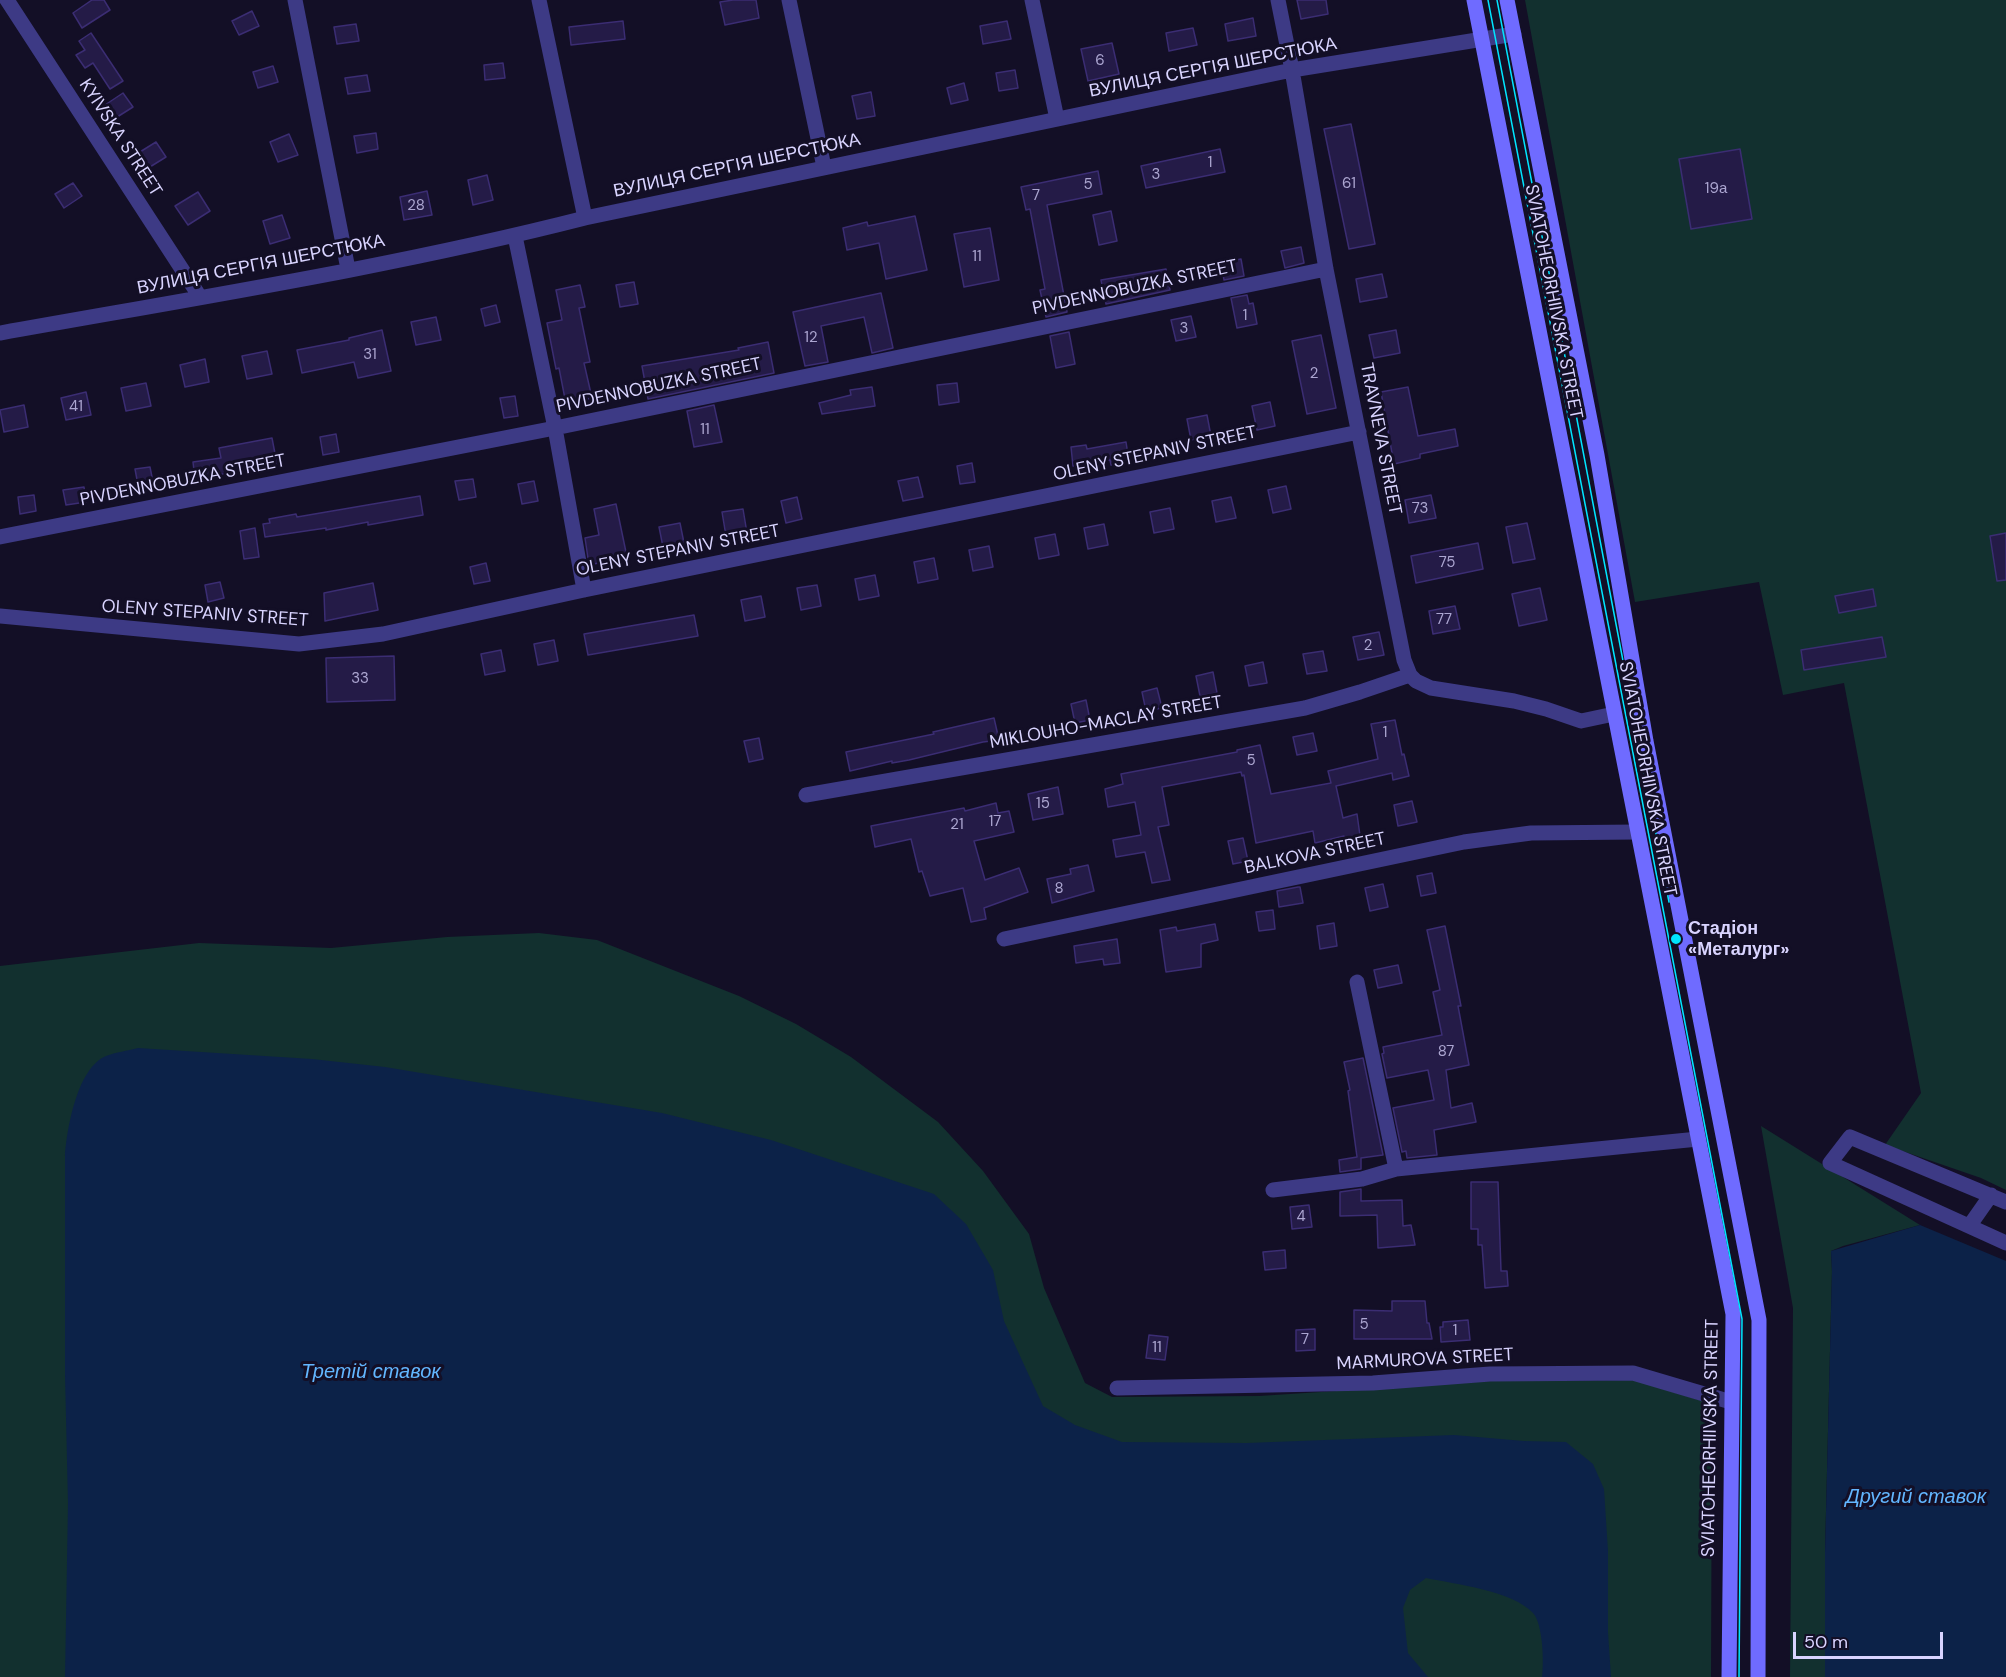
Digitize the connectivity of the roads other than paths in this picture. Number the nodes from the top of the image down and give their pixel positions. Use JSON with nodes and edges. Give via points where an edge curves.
{"nodes":[{"id":1,"x":7,"y":0,"type":"edge"},
{"id":2,"x":295,"y":0,"type":"edge"},
{"id":3,"x":539,"y":0,"type":"edge"},
{"id":4,"x":789,"y":0,"type":"edge"},
{"id":5,"x":1032,"y":0,"type":"edge"},
{"id":6,"x":1278,"y":0,"type":"edge"},
{"id":7,"x":1474,"y":0,"type":"edge"},
{"id":8,"x":1507,"y":0,"type":"edge"},
{"id":9,"x":1514,"y":34,"type":"junction"},
{"id":10,"x":1482,"y":40,"type":"junction"},
{"id":11,"x":1292,"y":70,"type":"junction"},
{"id":12,"x":1057,"y":119,"type":"junction"},
{"id":13,"x":824,"y":167,"type":"junction"},
{"id":14,"x":585,"y":218,"type":"junction"},
{"id":15,"x":515,"y":236,"type":"junction"},
{"id":16,"x":348,"y":269,"type":"junction"},
{"id":17,"x":1326,"y":269,"type":"junction"},
{"id":18,"x":200,"y":297,"type":"junction"},
{"id":19,"x":0,"y":333,"type":"edge"},
{"id":20,"x":555,"y":428,"type":"junction"},
{"id":21,"x":1359,"y":432,"type":"junction"},
{"id":22,"x":0,"y":537,"type":"edge"},
{"id":23,"x":584,"y":590,"type":"junction"},
{"id":24,"x":0,"y":616,"type":"edge"},
{"id":25,"x":1410,"y":675,"type":"junction"},
{"id":26,"x":1614,"y":714,"type":"junction"},
{"id":27,"x":806,"y":795,"type":"dead end"},
{"id":28,"x":1637,"y":832,"type":"junction"},
{"id":29,"x":1004,"y":939,"type":"dead end"},
{"id":30,"x":1357,"y":982,"type":"dead end"},
{"id":31,"x":1698,"y":1139,"type":"junction"},
{"id":32,"x":1396,"y":1169,"type":"junction"},
{"id":33,"x":1273,"y":1190,"type":"dead end"},
{"id":34,"x":1991,"y":1194,"type":"junction"},
{"id":35,"x":2006,"y":1202,"type":"edge"},
{"id":36,"x":1970,"y":1225,"type":"junction"},
{"id":37,"x":2006,"y":1243,"type":"edge"},
{"id":38,"x":1117,"y":1388,"type":"dead end"},
{"id":39,"x":1731,"y":1402,"type":"junction"},
{"id":40,"x":1729,"y":1677,"type":"edge"},
{"id":41,"x":1758,"y":1677,"type":"edge"}],
"edges":[{"from":1,"to":18,"type":"street","name":"KYIVSKA STREET"},
{"from":2,"to":16,"type":"street"},
{"from":3,"to":14,"type":"street"},
{"from":4,"to":13,"type":"street"},
{"from":5,"to":12,"type":"street"},
{"from":6,"to":11,"type":"street","name":"TRAVNEVA STREET"},
{"from":7,"to":10,"type":"main road","name":"SVIATOHEORHIIVSKA STREET"},
{"from":8,"to":9,"type":"main road","name":"SVIATOHEORHIIVSKA STREET"},
{"from":9,"to":10,"type":"street","name":"ВУЛИЦЯ СЕРГІЯ ШЕРСТЮКА"},
{"from":9,"to":41,"type":"main road","name":"SVIATOHEORHIIVSKA STREET","via":[[1759,1320]]},
{"from":10,"to":11,"type":"street","name":"ВУЛИЦЯ СЕРГІЯ ШЕРСТЮКА"},
{"from":10,"to":26,"type":"main road","name":"SVIATOHEORHIIVSKA STREET"},
{"from":11,"to":12,"type":"street","name":"ВУЛИЦЯ СЕРГІЯ ШЕРСТЮКА"},
{"from":11,"to":17,"type":"street","name":"TRAVNEVA STREET"},
{"from":12,"to":13,"type":"street","name":"ВУЛИЦЯ СЕРГІЯ ШЕРСТЮКА"},
{"from":13,"to":14,"type":"street","name":"ВУЛИЦЯ СЕРГІЯ ШЕРСТЮКА"},
{"from":14,"to":15,"type":"street","name":"ВУЛИЦЯ СЕРГІЯ ШЕРСТЮКА"},
{"from":15,"to":16,"type":"street","name":"ВУЛИЦЯ СЕРГІЯ ШЕРСТЮКА"},
{"from":15,"to":20,"type":"street"},
{"from":16,"to":18,"type":"street","name":"ВУЛИЦЯ СЕРГІЯ ШЕРСТЮКА"},
{"from":17,"to":20,"type":"street","name":"PIVDENNOBUZKA STREET"},
{"from":17,"to":21,"type":"street","name":"TRAVNEVA STREET"},
{"from":18,"to":19,"type":"street","name":"ВУЛИЦЯ СЕРГІЯ ШЕРСТЮКА"},
{"from":20,"to":22,"type":"street","name":"PIVDENNOBUZKA STREET"},
{"from":20,"to":23,"type":"street"},
{"from":21,"to":23,"type":"street","name":"OLENY STEPANIV STREET"},
{"from":21,"to":25,"type":"street","name":"TRAVNEVA STREET"},
{"from":23,"to":24,"type":"street","name":"OLENY STEPANIV STREET","via":[[383,634],[299,644]]},
{"from":25,"to":26,"type":"street","via":[[1431,688],[1505,699],[1581,721]]},
{"from":25,"to":27,"type":"street","name":"MIKLOUHO-MACLAY STREET","via":[[1305,708]]},
{"from":26,"to":28,"type":"main road","name":"SVIATOHEORHIIVSKA STREET"},
{"from":28,"to":29,"type":"street","name":"BALKOVA STREET","via":[[1531,833],[1464,842]]},
{"from":28,"to":31,"type":"main road","name":"SVIATOHEORHIIVSKA STREET"},
{"from":30,"to":32,"type":"street"},
{"from":31,"to":32,"type":"street"},
{"from":31,"to":39,"type":"main road","name":"SVIATOHEORHIIVSKA STREET","via":[[1733,1314]]},
{"from":32,"to":33,"type":"street","via":[[1362,1179]]},
{"from":34,"to":35,"type":"street"},
{"from":34,"to":36,"type":"street"},
{"from":34,"to":36,"type":"street","via":[[1851,1137],[1830,1163]]},
{"from":36,"to":37,"type":"street"},
{"from":38,"to":39,"type":"street","name":"MARMUROVA STREET","via":[[1373,1383],[1490,1374],[1633,1373]]},
{"from":39,"to":40,"type":"main road","name":"SVIATOHEORHIIVSKA STREET"}]}
